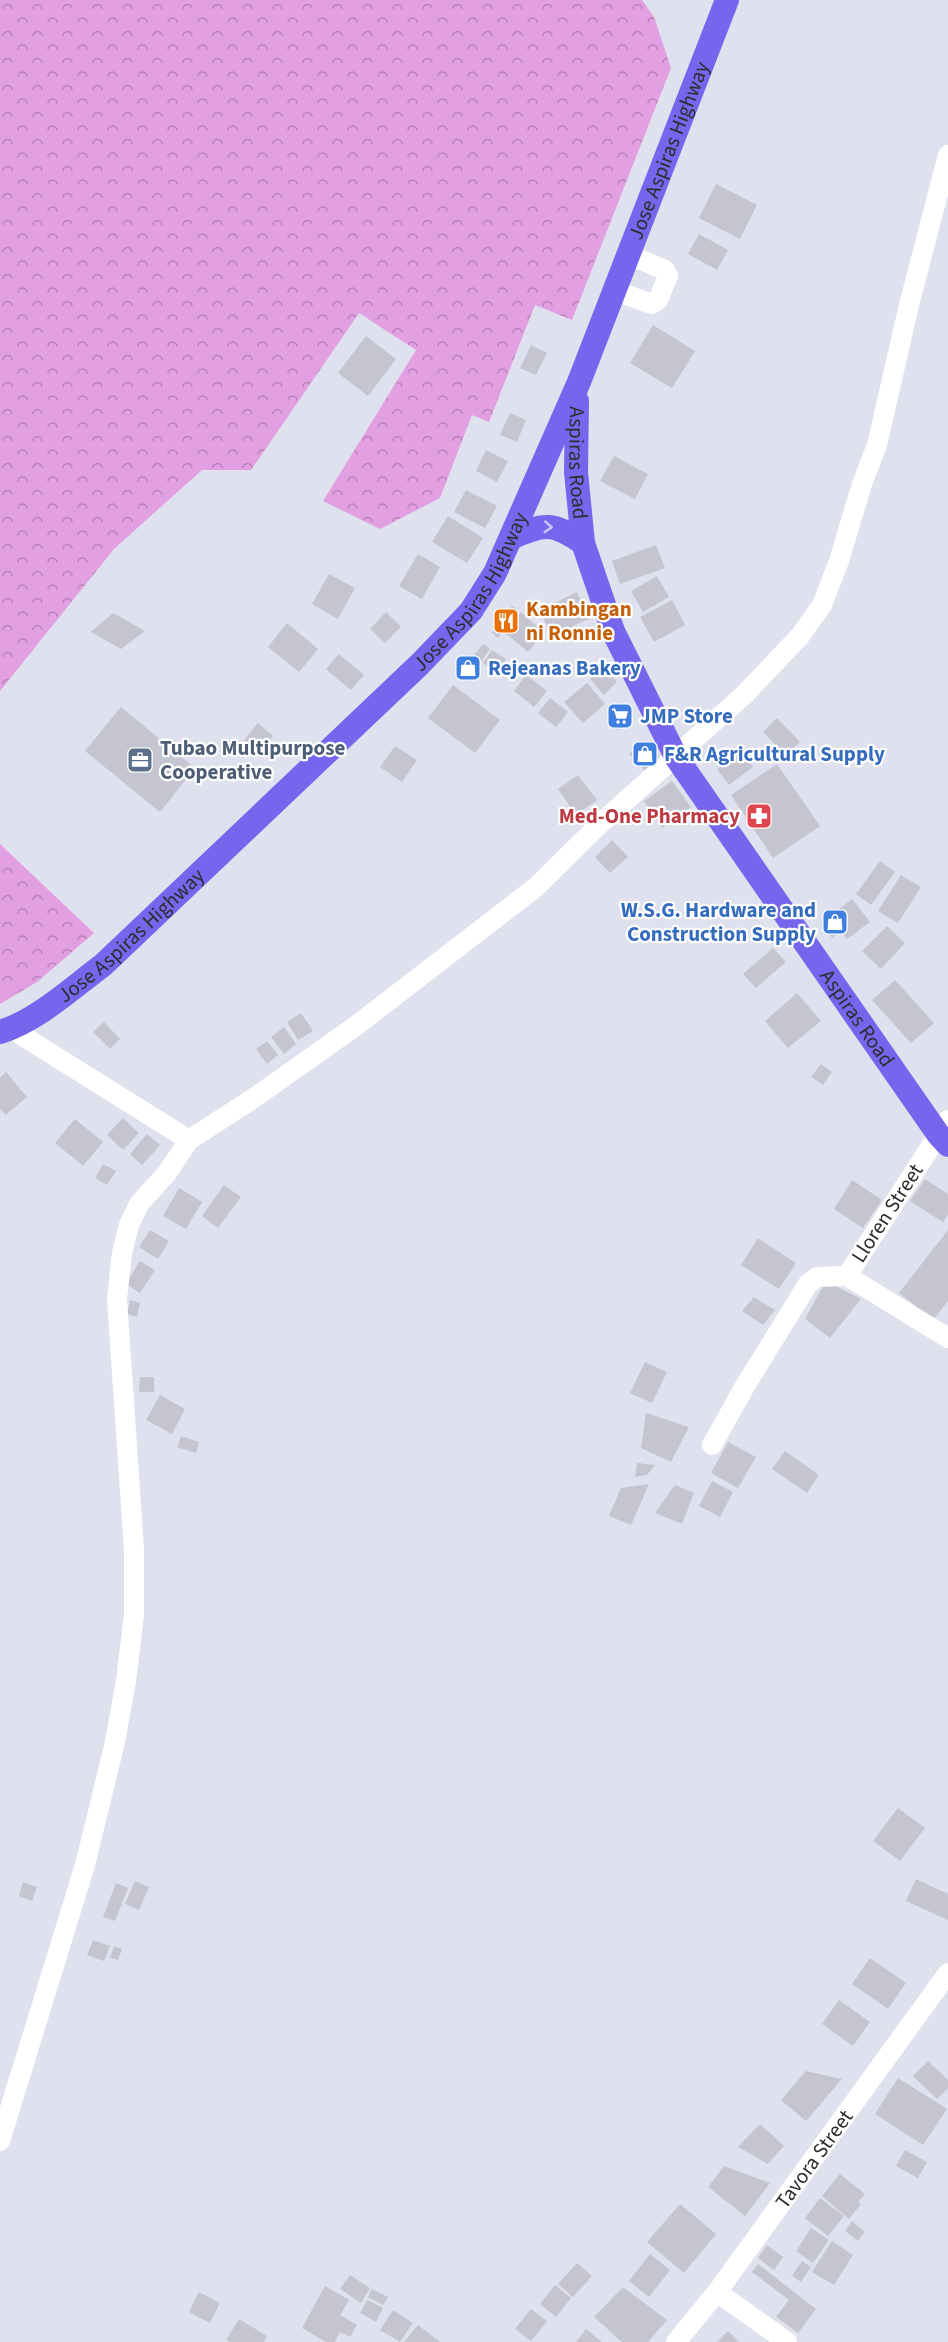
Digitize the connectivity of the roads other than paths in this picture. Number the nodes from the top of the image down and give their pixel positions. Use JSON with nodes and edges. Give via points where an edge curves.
{"nodes":[{"id":1,"x":727,"y":0,"type":"edge"},
{"id":2,"x":948,"y":155,"type":"edge"},
{"id":3,"x":627,"y":254,"type":"junction"},
{"id":4,"x":614,"y":290,"type":"junction"},
{"id":5,"x":579,"y":382,"type":"junction"},
{"id":6,"x":511,"y":538,"type":"junction"},
{"id":7,"x":584,"y":543,"type":"junction"},
{"id":8,"x":676,"y":757,"type":"junction"},
{"id":9,"x":5,"y":1030,"type":"edge"},
{"id":10,"x":945,"y":1133,"type":"edge"},
{"id":11,"x":189,"y":1140,"type":"junction"},
{"id":12,"x":847,"y":1276,"type":"junction"},
{"id":13,"x":948,"y":1338,"type":"edge"},
{"id":14,"x":712,"y":1445,"type":"dead end"},
{"id":15,"x":948,"y":1973,"type":"edge"},
{"id":16,"x":0,"y":2141,"type":"edge"},
{"id":17,"x":717,"y":2292,"type":"junction"},
{"id":18,"x":676,"y":2342,"type":"edge"},
{"id":19,"x":787,"y":2342,"type":"edge"}],
"edges":[{"from":1,"to":3,"type":"main road","name":"Jose Aspiras Highway"},
{"from":2,"to":8,"type":"street","via":[[877,445],[822,605],[777,662]]},
{"from":3,"to":4,"type":"main road","name":"Jose Aspiras Highway"},
{"from":3,"to":4,"type":"street","via":[[666,270],[668,276],[658,300],[652,304]]},
{"from":4,"to":5,"type":"main road","name":"Jose Aspiras Highway"},
{"from":5,"to":6,"type":"main road","name":"Jose Aspiras Highway"},
{"from":5,"to":7,"type":"main road","name":"Aspiras Road","via":[[576,454]]},
{"from":6,"to":7,"type":"main road","name":"Aspiras Road","one_way":true,"via":[[547,526],[560,528]]},
{"from":6,"to":9,"type":"main road","name":"Jose Aspiras Highway","via":[[483,595],[413,671],[103,965],[48,1006]]},
{"from":7,"to":8,"type":"main road","name":"Aspiras Road","via":[[613,631]]},
{"from":8,"to":10,"type":"main road","name":"Aspiras Road"},
{"from":8,"to":11,"type":"street","via":[[536,887],[493,921],[357,1025]]},
{"from":9,"to":11,"type":"street"},
{"from":10,"to":12,"type":"street","name":"Lloren Street"},
{"from":11,"to":16,"type":"street","via":[[139,1204],[122,1253],[117,1299],[134,1550],[134,1615],[126,1681],[85,1865]]},
{"from":12,"to":13,"type":"street"},
{"from":12,"to":14,"type":"street","via":[[817,1277],[808,1284]]},
{"from":15,"to":17,"type":"street","name":"Tavora Street"},
{"from":17,"to":18,"type":"street","name":"Tavora Street"},
{"from":17,"to":19,"type":"street"}]}
